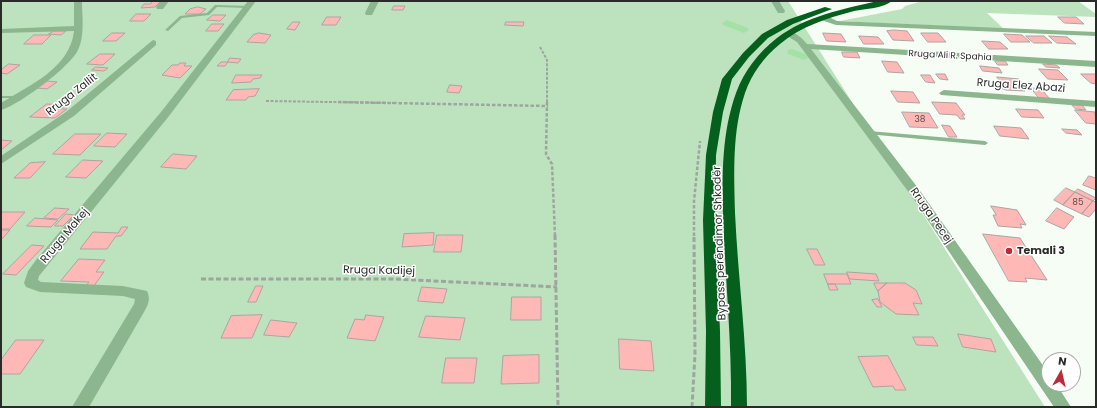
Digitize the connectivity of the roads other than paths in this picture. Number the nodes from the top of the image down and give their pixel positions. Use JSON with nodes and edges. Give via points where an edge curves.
{"nodes":[{"id":1,"x":78,"y":1,"type":"edge"},
{"id":2,"x":374,"y":1,"type":"edge"},
{"id":3,"x":775,"y":1,"type":"edge"},
{"id":4,"x":858,"y":1,"type":"edge"},
{"id":5,"x":888,"y":1,"type":"edge"},
{"id":6,"x":250,"y":4,"type":"edge"},
{"id":7,"x":781,"y":11,"type":"dead end"},
{"id":8,"x":369,"y":13,"type":"dead end"},
{"id":9,"x":824,"y":18,"type":"junction"},
{"id":10,"x":78,"y":28,"type":"junction"},
{"id":11,"x":167,"y":30,"type":"dead end"},
{"id":12,"x":1,"y":31,"type":"edge"},
{"id":13,"x":790,"y":34,"type":"junction"},
{"id":14,"x":1096,"y":34,"type":"edge"},
{"id":15,"x":153,"y":43,"type":"dead end"},
{"id":16,"x":804,"y":46,"type":"junction"},
{"id":17,"x":1096,"y":64,"type":"edge"},
{"id":18,"x":944,"y":93,"type":"dead end"},
{"id":19,"x":1,"y":97,"type":"edge"},
{"id":20,"x":17,"y":97,"type":"junction"},
{"id":21,"x":1096,"y":104,"type":"edge"},
{"id":22,"x":1,"y":107,"type":"edge"},
{"id":23,"x":868,"y":132,"type":"junction"},
{"id":24,"x":985,"y":143,"type":"dead end"},
{"id":25,"x":1,"y":161,"type":"edge"},
{"id":26,"x":80,"y":407,"type":"edge"},
{"id":27,"x":713,"y":407,"type":"edge"},
{"id":28,"x":739,"y":407,"type":"edge"},
{"id":29,"x":1063,"y":407,"type":"edge"}],
"edges":[{"from":1,"to":10,"type":"street"},
{"from":2,"to":8,"type":"street"},
{"from":3,"to":7,"type":"street"},
{"from":4,"to":27,"type":"highway","name":"Bypass perëndimor Shkodër","via":[[802,17],[765,36],[727,79],[710,155],[708,220],[713,331]]},
{"from":5,"to":9,"type":"highway","name":"Bypass perëndimor Shkodër"},
{"from":6,"to":11,"type":"lane","via":[[216,6],[208,14],[181,16]]},
{"from":6,"to":26,"type":"street","name":"Rruga Makej","via":[[165,114],[41,264],[31,280],[31,283],[40,287],[142,295],[139,308]]},
{"from":9,"to":13,"type":"highway","name":"Bypass perëndimor Shkodër"},
{"from":9,"to":14,"type":"street","via":[[836,23]]},
{"from":10,"to":12,"type":"street"},
{"from":10,"to":20,"type":"street","via":[[74,50],[69,58]]},
{"from":13,"to":16,"type":"street","name":"Rruga Pecej"},
{"from":13,"to":28,"type":"highway","name":"Bypass perëndimor Shkodër","via":[[782,38],[759,60],[747,78],[738,104],[731,139],[728,166],[729,217],[738,343]]},
{"from":15,"to":25,"type":"street","name":"Rruga Zallit","via":[[70,114]]},
{"from":16,"to":17,"type":"street","name":"Rruga Ali R. Spahia"},
{"from":16,"to":23,"type":"street","name":"Rruga Pecej"},
{"from":18,"to":21,"type":"street","name":"Rruga Elez Abazi"},
{"from":19,"to":20,"type":"lane"},
{"from":20,"to":22,"type":"street"},
{"from":23,"to":24,"type":"lane"},
{"from":23,"to":29,"type":"street","name":"Rruga Pecej","via":[[914,191]]}]}
